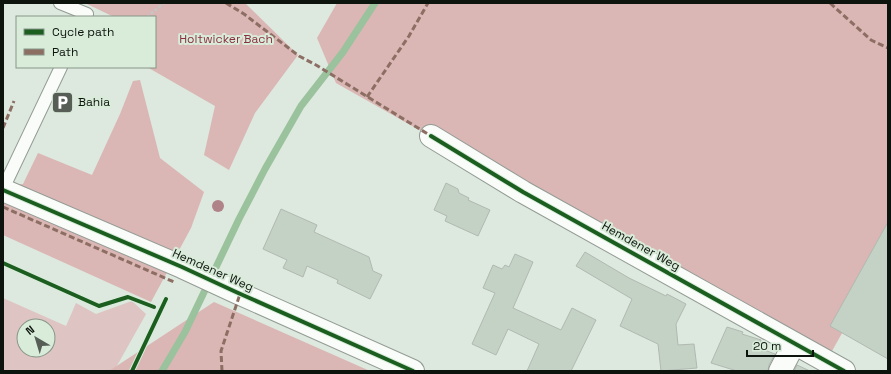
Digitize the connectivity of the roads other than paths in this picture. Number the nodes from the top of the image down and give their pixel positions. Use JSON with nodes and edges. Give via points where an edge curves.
{"nodes":[{"id":1,"x":60,"y":3,"type":"edge"},
{"id":2,"x":86,"y":16,"type":"edge"},
{"id":3,"x":62,"y":68,"type":"edge"},
{"id":4,"x":431,"y":136,"type":"dead end"},
{"id":5,"x":3,"y":190,"type":"edge"},
{"id":6,"x":794,"y":344,"type":"junction"},
{"id":7,"x":413,"y":371,"type":"edge"},
{"id":8,"x":780,"y":371,"type":"edge"},
{"id":9,"x":844,"y":371,"type":"edge"}],
"edges":[{"from":1,"to":2,"type":"lane","via":[[87,14]]},
{"from":3,"to":5,"type":"lane"},
{"from":4,"to":6,"type":"street","name":"Hemdener Weg","via":[[523,192]]},
{"from":5,"to":7,"type":"street","name":"Hemdener Weg"},
{"from":6,"to":8,"type":"street"},
{"from":6,"to":9,"type":"street","name":"Hemdener Weg"}]}
